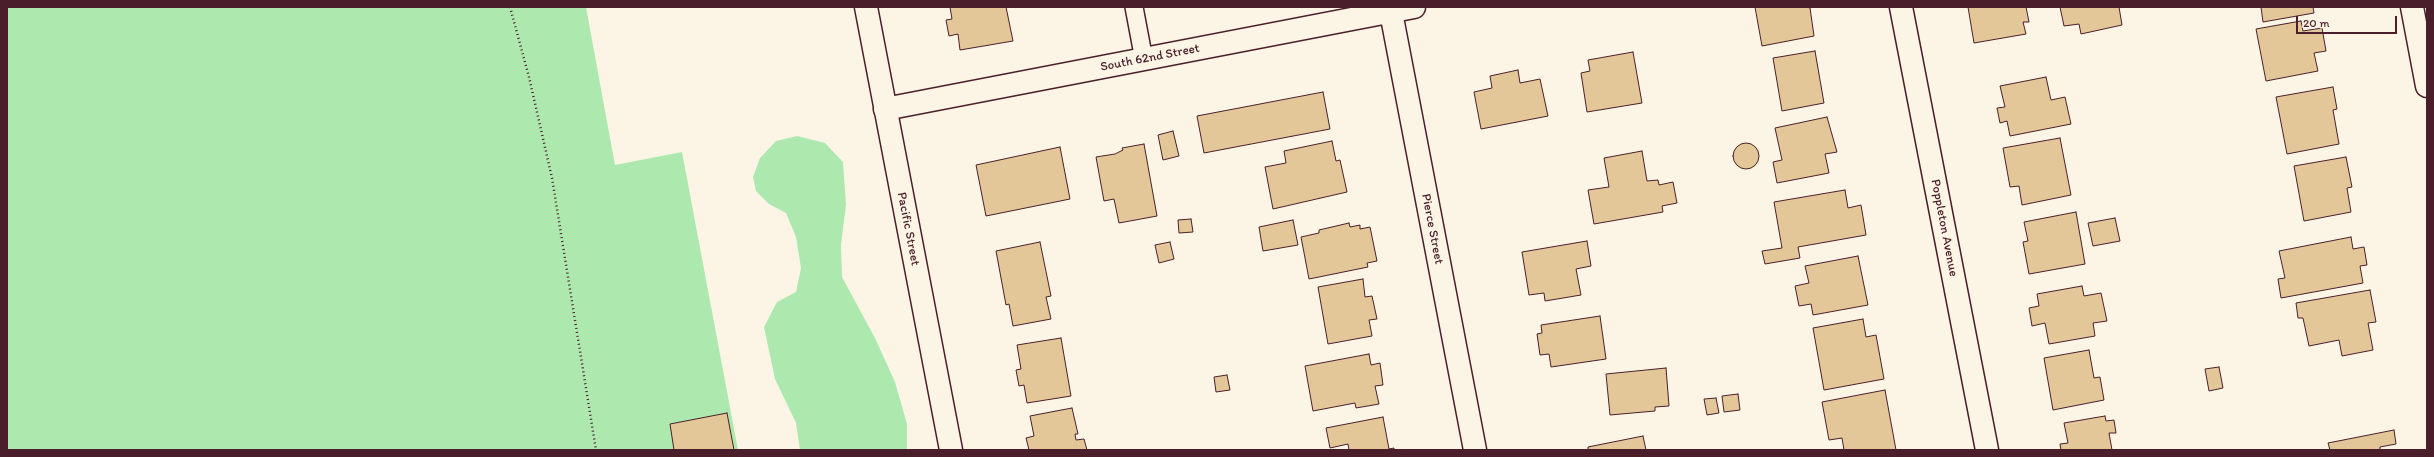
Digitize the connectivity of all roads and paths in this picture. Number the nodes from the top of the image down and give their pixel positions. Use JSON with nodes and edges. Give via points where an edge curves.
{"nodes":[{"id":1,"x":510,"y":7,"type":"edge"},
{"id":2,"x":866,"y":7,"type":"edge"},
{"id":3,"x":1134,"y":7,"type":"edge"},
{"id":4,"x":1414,"y":7,"type":"edge"},
{"id":5,"x":1901,"y":7,"type":"edge"},
{"id":6,"x":2412,"y":7,"type":"edge"},
{"id":7,"x":1390,"y":9,"type":"edge"},
{"id":8,"x":1144,"y":60,"type":"junction"},
{"id":9,"x":2427,"y":86,"type":"edge"},
{"id":10,"x":885,"y":109,"type":"junction"},
{"id":11,"x":596,"y":450,"type":"edge"},
{"id":12,"x":951,"y":450,"type":"edge"},
{"id":13,"x":1475,"y":450,"type":"edge"},
{"id":14,"x":1987,"y":450,"type":"edge"}],
"edges":[{"from":1,"to":11,"type":"path","via":[[552,178]]},
{"from":2,"to":10,"type":"street","name":"Pacific Street"},
{"from":3,"to":8,"type":"lane"},
{"from":4,"to":7,"type":"street","name":"South 62nd Street"},
{"from":5,"to":14,"type":"street","name":"Poppleton Avenue"},
{"from":6,"to":9,"type":"street"},
{"from":7,"to":8,"type":"street","name":"South 62nd Street"},
{"from":7,"to":13,"type":"street","name":"Pierce Street"},
{"from":8,"to":10,"type":"street","name":"South 62nd Street"},
{"from":10,"to":12,"type":"street","name":"Pacific Street"}]}
